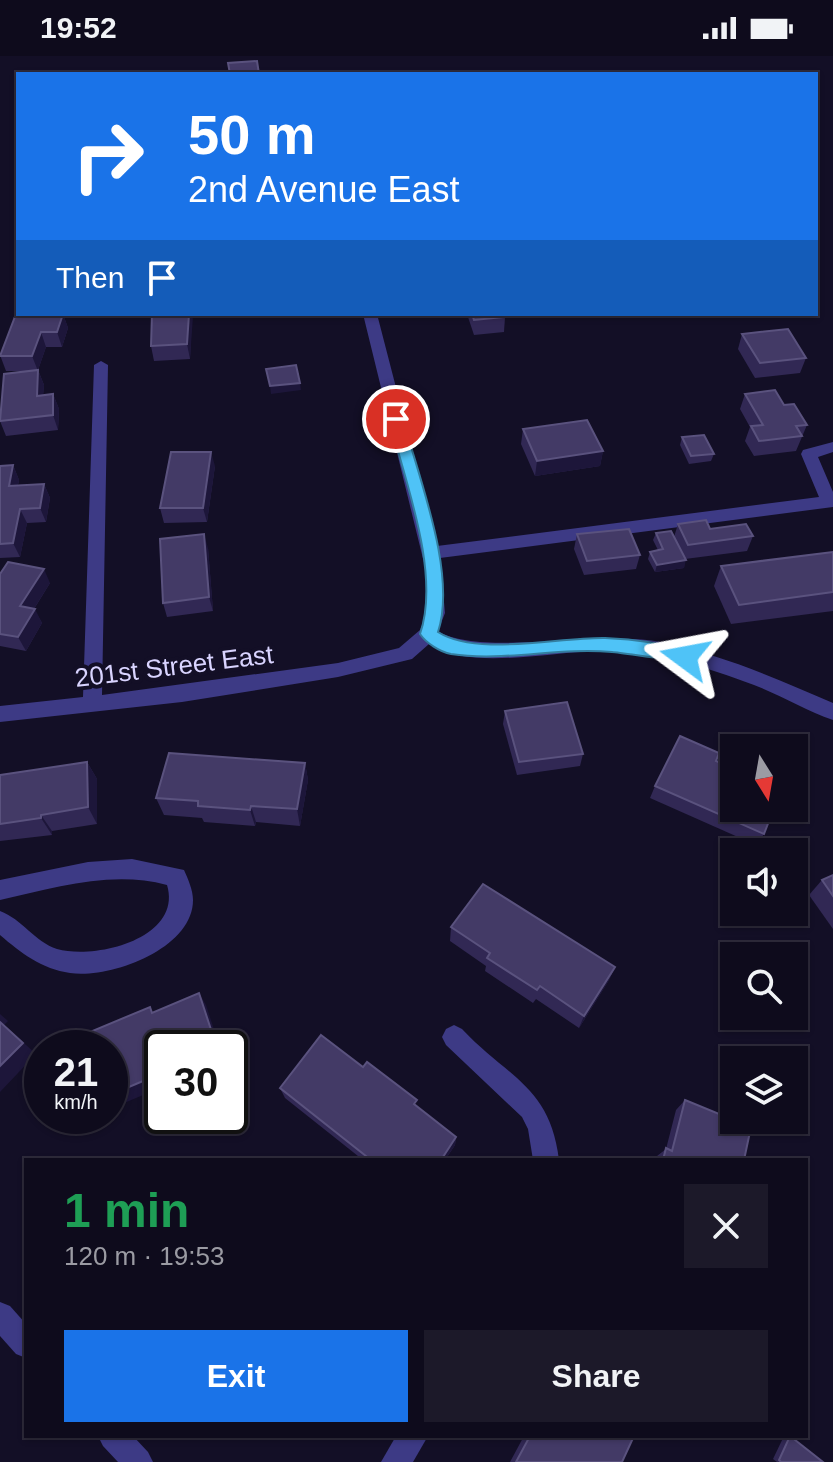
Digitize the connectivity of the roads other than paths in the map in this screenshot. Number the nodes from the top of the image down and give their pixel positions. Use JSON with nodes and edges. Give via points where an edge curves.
{"nodes":[{"id":1,"x":371,"y":316,"type":"edge"},
{"id":2,"x":101,"y":365,"type":"dead end"},
{"id":3,"x":833,"y":447,"type":"edge"},
{"id":4,"x":831,"y":502,"type":"edge"},
{"id":5,"x":430,"y":553,"type":"junction"},
{"id":6,"x":428,"y":634,"type":"junction"},
{"id":7,"x":92,"y":702,"type":"junction"},
{"id":8,"x":833,"y":712,"type":"edge"},
{"id":9,"x":0,"y":714,"type":"edge"},
{"id":10,"x":0,"y":890,"type":"edge"},
{"id":11,"x":0,"y":921,"type":"edge"},
{"id":12,"x":454,"y":1037,"type":"dead end"},
{"id":13,"x":546,"y":1158,"type":"edge"},
{"id":14,"x":0,"y":1316,"type":"edge"},
{"id":15,"x":24,"y":1342,"type":"edge"},
{"id":16,"x":115,"y":1438,"type":"edge"},
{"id":17,"x":412,"y":1438,"type":"edge"},
{"id":18,"x":138,"y":1462,"type":"edge"},
{"id":19,"x":396,"y":1462,"type":"edge"}],
"edges":[{"from":1,"to":5,"type":"street"},
{"from":2,"to":7,"type":"street"},
{"from":3,"to":4,"type":"street","via":[[809,454]]},
{"from":4,"to":5,"type":"street"},
{"from":5,"to":6,"type":"street","via":[[437,592]]},
{"from":6,"to":7,"type":"street","name":"201st Street East","via":[[405,654],[355,667]]},
{"from":6,"to":8,"type":"street","via":[[448,647],[481,650],[605,644],[660,649],[759,679]]},
{"from":7,"to":9,"type":"street","name":"201st Street East"},
{"from":10,"to":11,"type":"street","via":[[110,867],[152,869],[176,877],[183,903],[173,926],[147,944],[129,955],[90,963],[54,959]]},
{"from":12,"to":13,"type":"street","via":[[488,1072],[528,1101],[538,1118]]},
{"from":14,"to":15,"type":"street"},
{"from":16,"to":18,"type":"street"},
{"from":17,"to":19,"type":"street"}]}
